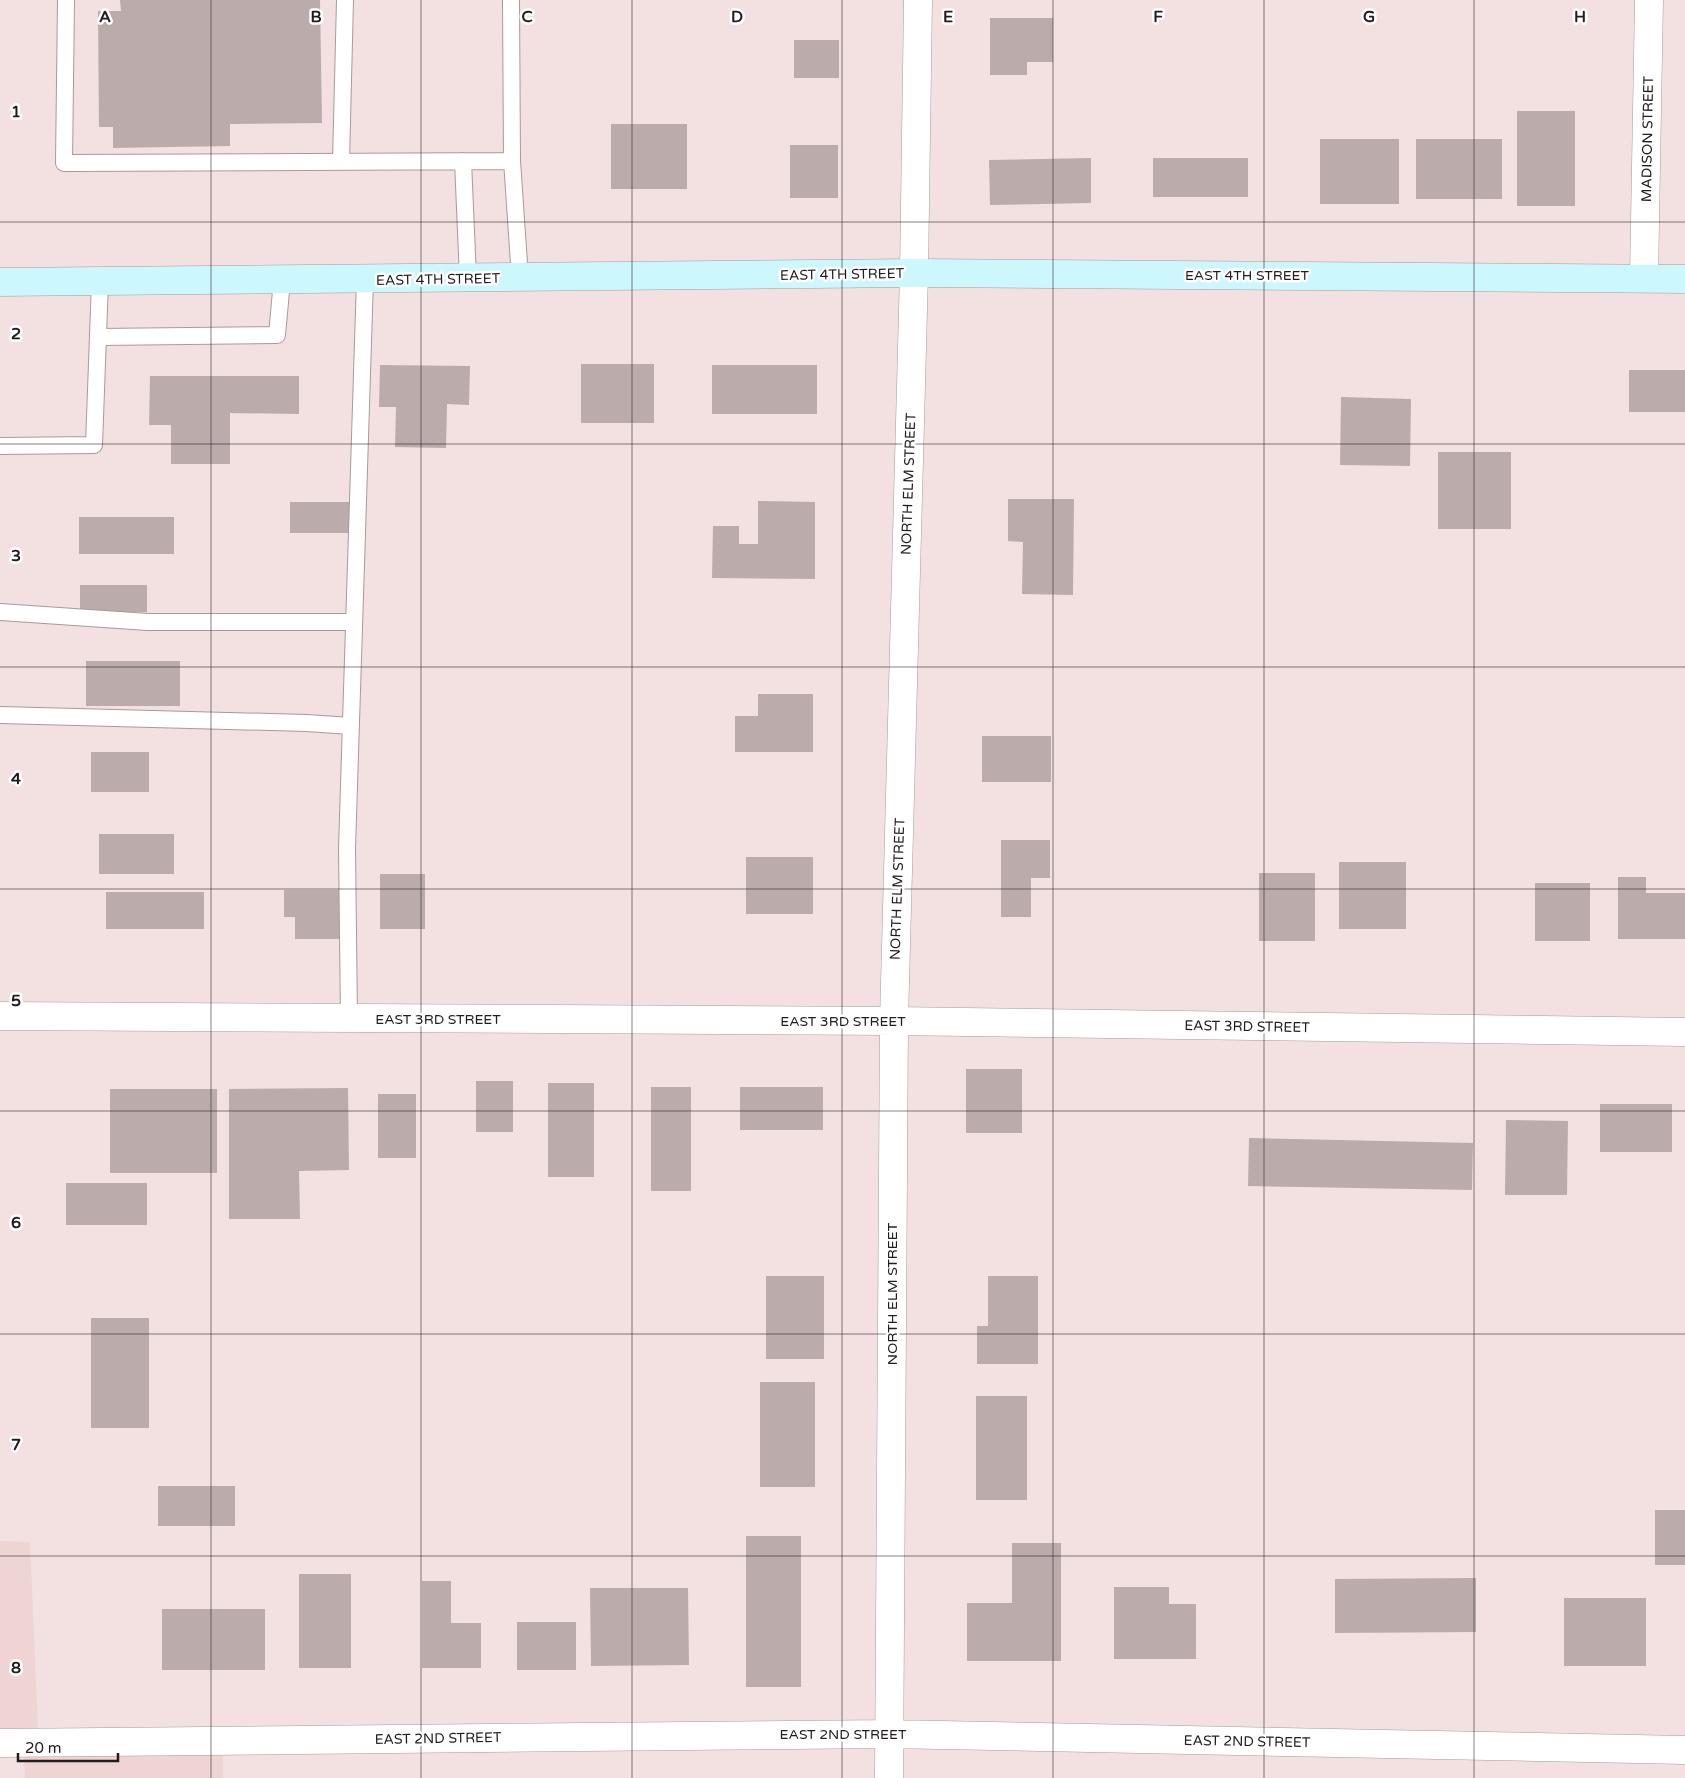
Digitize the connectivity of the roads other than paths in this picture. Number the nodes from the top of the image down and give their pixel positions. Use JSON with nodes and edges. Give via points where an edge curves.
{"nodes":[{"id":1,"x":66,"y":0,"type":"edge"},
{"id":2,"x":345,"y":0,"type":"edge"},
{"id":3,"x":511,"y":0,"type":"edge"},
{"id":4,"x":918,"y":0,"type":"edge"},
{"id":5,"x":1649,"y":0,"type":"edge"},
{"id":6,"x":463,"y":161,"type":"junction"},
{"id":7,"x":512,"y":161,"type":"junction"},
{"id":8,"x":341,"y":162,"type":"junction"},
{"id":9,"x":914,"y":273,"type":"junction"},
{"id":10,"x":468,"y":278,"type":"junction"},
{"id":11,"x":520,"y":278,"type":"junction"},
{"id":12,"x":1644,"y":278,"type":"junction"},
{"id":13,"x":364,"y":279,"type":"junction"},
{"id":14,"x":1685,"y":279,"type":"edge"},
{"id":15,"x":282,"y":280,"type":"junction"},
{"id":16,"x":100,"y":281,"type":"junction"},
{"id":17,"x":0,"y":282,"type":"edge"},
{"id":18,"x":98,"y":337,"type":"junction"},
{"id":19,"x":0,"y":446,"type":"edge"},
{"id":20,"x":0,"y":612,"type":"edge"},
{"id":21,"x":353,"y":622,"type":"junction"},
{"id":22,"x":0,"y":715,"type":"edge"},
{"id":23,"x":351,"y":726,"type":"junction"},
{"id":24,"x":0,"y":1016,"type":"edge"},
{"id":25,"x":349,"y":1018,"type":"junction"},
{"id":26,"x":894,"y":1021,"type":"junction"},
{"id":27,"x":1685,"y":1032,"type":"edge"},
{"id":28,"x":890,"y":1734,"type":"junction"},
{"id":29,"x":0,"y":1743,"type":"edge"},
{"id":30,"x":1685,"y":1750,"type":"edge"},
{"id":31,"x":889,"y":1778,"type":"edge"}],
"edges":[{"from":1,"to":8,"type":"lane","via":[[64,163]]},
{"from":2,"to":8,"type":"lane"},
{"from":3,"to":7,"type":"lane"},
{"from":4,"to":9,"type":"street","name":"NORTH ELM STREET"},
{"from":5,"to":12,"type":"street","name":"MADISON STREET"},
{"from":6,"to":7,"type":"lane"},
{"from":6,"to":8,"type":"lane"},
{"from":6,"to":10,"type":"lane"},
{"from":7,"to":11,"type":"lane"},
{"from":9,"to":11,"type":"street","name":"EAST 4TH STREET"},
{"from":9,"to":12,"type":"street","name":"EAST 4TH STREET"},
{"from":9,"to":26,"type":"street","name":"NORTH ELM STREET"},
{"from":10,"to":11,"type":"street","name":"EAST 4TH STREET"},
{"from":10,"to":13,"type":"street","name":"EAST 4TH STREET"},
{"from":12,"to":14,"type":"street","name":"EAST 4TH STREET"},
{"from":13,"to":15,"type":"street","name":"EAST 4TH STREET"},
{"from":13,"to":21,"type":"lane","via":[[357,581]]},
{"from":15,"to":16,"type":"street","name":"EAST 4TH STREET"},
{"from":15,"to":18,"type":"lane","via":[[277,335]]},
{"from":16,"to":17,"type":"street","name":"EAST 4TH STREET"},
{"from":16,"to":18,"type":"lane"},
{"from":18,"to":19,"type":"lane","via":[[94,445]]},
{"from":20,"to":21,"type":"lane","via":[[148,622]]},
{"from":21,"to":23,"type":"lane"},
{"from":22,"to":23,"type":"lane"},
{"from":23,"to":25,"type":"lane","via":[[347,849]]},
{"from":24,"to":25,"type":"street","name":"EAST 3RD STREET"},
{"from":25,"to":26,"type":"street","name":"EAST 3RD STREET"},
{"from":26,"to":27,"type":"street","name":"EAST 3RD STREET"},
{"from":26,"to":28,"type":"street","name":"NORTH ELM STREET"},
{"from":28,"to":29,"type":"street","name":"EAST 2ND STREET"},
{"from":28,"to":30,"type":"street","name":"EAST 2ND STREET"},
{"from":28,"to":31,"type":"street","name":"NORTH ELM STREET"}]}
